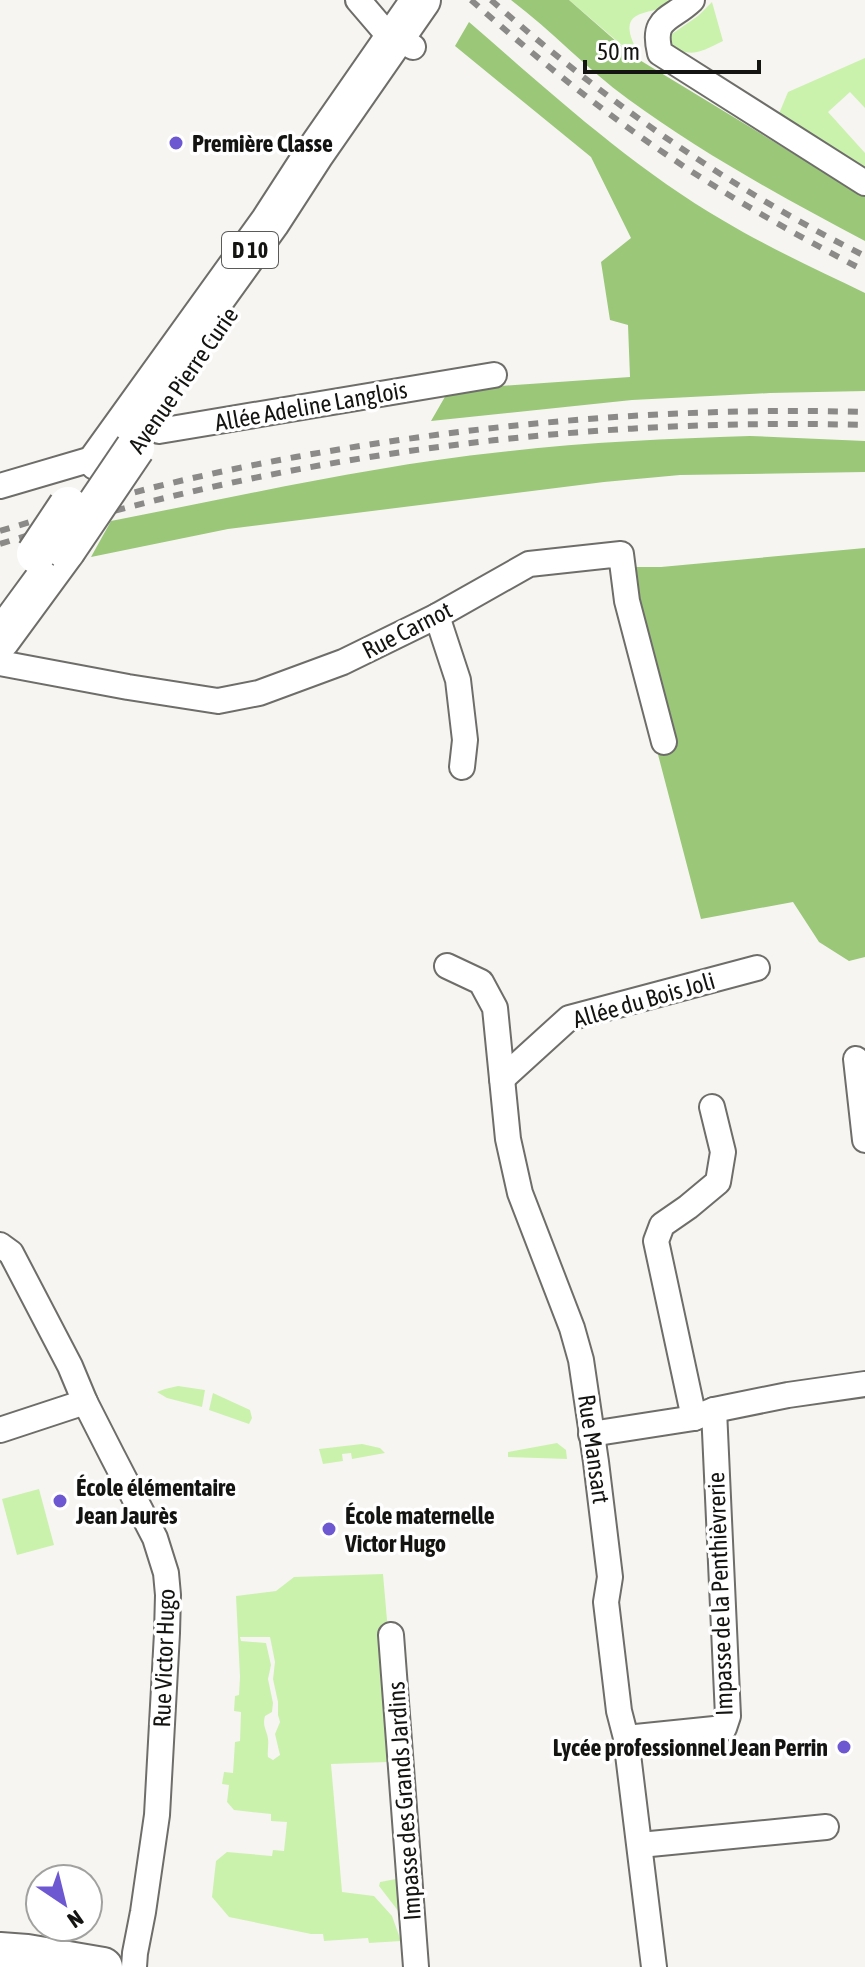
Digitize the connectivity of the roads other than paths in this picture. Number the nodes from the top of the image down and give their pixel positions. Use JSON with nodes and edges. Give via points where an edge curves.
{"nodes":[{"id":1,"x":358,"y":0,"type":"edge"},
{"id":2,"x":692,"y":0,"type":"edge"},
{"id":3,"x":420,"y":19,"type":"edge"},
{"id":4,"x":865,"y":183,"type":"edge"},
{"id":5,"x":494,"y":375,"type":"dead end"},
{"id":6,"x":127,"y":444,"type":"junction"},
{"id":7,"x":0,"y":486,"type":"edge"},
{"id":8,"x":51,"y":552,"type":"junction"},
{"id":9,"x":0,"y":604,"type":"edge"},
{"id":10,"x":437,"y":616,"type":"junction"},
{"id":11,"x":0,"y":640,"type":"edge"},
{"id":12,"x":0,"y":663,"type":"edge"},
{"id":13,"x":664,"y":742,"type":"dead end"},
{"id":14,"x":462,"y":767,"type":"dead end"},
{"id":15,"x":447,"y":966,"type":"dead end"},
{"id":16,"x":757,"y":968,"type":"dead end"},
{"id":17,"x":856,"y":1059,"type":"dead end"},
{"id":18,"x":502,"y":1079,"type":"junction"},
{"id":19,"x":712,"y":1107,"type":"dead end"},
{"id":20,"x":865,"y":1140,"type":"edge"},
{"id":21,"x":0,"y":1245,"type":"edge"},
{"id":22,"x":865,"y":1384,"type":"edge"},
{"id":23,"x":85,"y":1402,"type":"junction"},
{"id":24,"x":704,"y":1414,"type":"junction"},
{"id":25,"x":0,"y":1430,"type":"edge"},
{"id":26,"x":591,"y":1434,"type":"junction"},
{"id":27,"x":391,"y":1635,"type":"dead end"},
{"id":28,"x":626,"y":1738,"type":"junction"},
{"id":29,"x":826,"y":1827,"type":"dead end"},
{"id":30,"x":640,"y":1845,"type":"junction"},
{"id":31,"x":0,"y":1952,"type":"edge"},
{"id":32,"x":103,"y":1967,"type":"edge"},
{"id":33,"x":134,"y":1967,"type":"edge"},
{"id":34,"x":416,"y":1967,"type":"edge"},
{"id":35,"x":654,"y":1967,"type":"edge"}],
"edges":[{"from":1,"to":3,"type":"street","via":[[382,28]]},
{"from":2,"to":4,"type":"street","via":[[660,24],[660,53]]},
{"from":3,"to":6,"type":"main road","name":"Avenue Pierre Curie","number":"D 10","via":[[314,154]]},
{"from":5,"to":6,"type":"street","name":"Allée Adeline Langlois","via":[[159,431]]},
{"from":6,"to":7,"type":"street","name":"Allée Adeline Langlois"},
{"from":6,"to":8,"type":"main road","name":"Avenue Pierre Curie","number":"D 10","bridge":true},
{"from":8,"to":9,"type":"main road","name":"Avenue Pierre Curie","number":"D 10"},
{"from":8,"to":11,"type":"main road","name":"Avenue Pierre Curie","number":"D 10"},
{"from":10,"to":12,"type":"street","name":"Rue Carnot","via":[[343,662],[259,693],[218,701]]},
{"from":10,"to":13,"type":"street","name":"Rue Carnot","via":[[529,564],[621,554],[627,601]]},
{"from":10,"to":14,"type":"street","via":[[458,680],[465,740]]},
{"from":15,"to":18,"type":"street","name":"Rue Mansart","via":[[481,982],[495,1008]]},
{"from":16,"to":18,"type":"street","name":"Allée du Bois Joli","via":[[569,1018]]},
{"from":17,"to":20,"type":"street"},
{"from":18,"to":26,"type":"street","name":"Rue Mansart","via":[[520,1193],[572,1328]]},
{"from":19,"to":24,"type":"street","name":"Impasse de la Penthièvrerie","via":[[723,1152],[718,1182],[662,1225],[656,1241]]},
{"from":21,"to":23,"type":"street","name":"Rue Victor Hugo","via":[[11,1253]]},
{"from":22,"to":24,"type":"street"},
{"from":23,"to":25,"type":"street"},
{"from":23,"to":33,"type":"street","name":"Rue Victor Hugo","via":[[155,1538],[168,1587],[157,1815]]},
{"from":24,"to":26,"type":"street"},
{"from":24,"to":28,"type":"street","name":"Impasse de la Penthièvrerie","via":[[728,1716],[724,1728]]},
{"from":26,"to":28,"type":"street","name":"Rue Mansart","via":[[610,1577],[606,1602]]},
{"from":27,"to":34,"type":"street","name":"Impasse des Grands Jardins"},
{"from":28,"to":30,"type":"street","name":"Rue Mansart"},
{"from":29,"to":30,"type":"street"},
{"from":30,"to":35,"type":"street","name":"Rue Mansart"},
{"from":31,"to":32,"type":"main road"}]}
